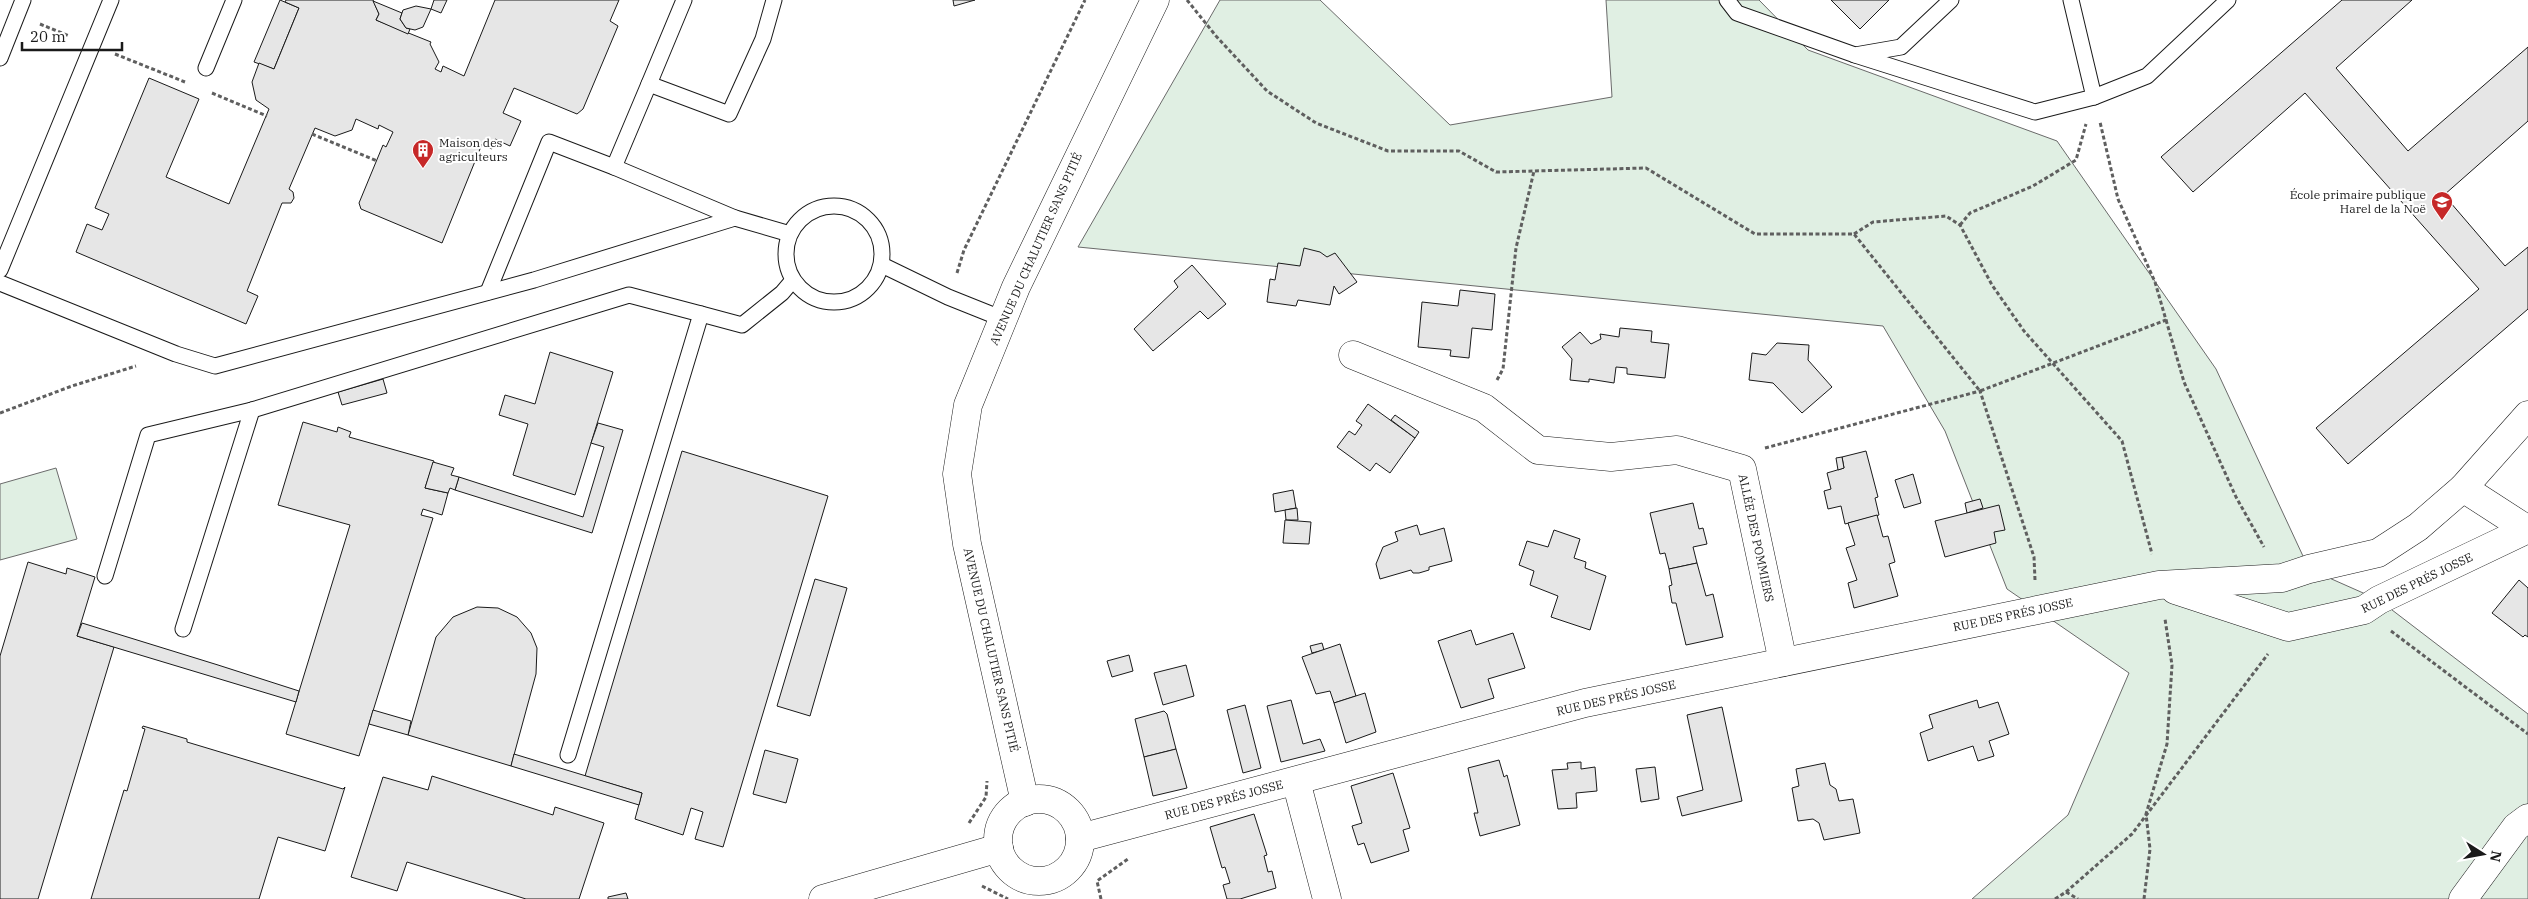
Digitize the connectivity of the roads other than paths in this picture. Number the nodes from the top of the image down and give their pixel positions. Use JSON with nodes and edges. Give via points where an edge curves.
{"nodes":[{"id":1,"x":23,"y":0,"type":"edge"},
{"id":2,"x":111,"y":0,"type":"edge"},
{"id":3,"x":234,"y":0,"type":"edge"},
{"id":4,"x":684,"y":0,"type":"edge"},
{"id":5,"x":774,"y":0,"type":"edge"},
{"id":6,"x":1155,"y":0,"type":"edge"},
{"id":7,"x":1727,"y":0,"type":"edge"},
{"id":8,"x":1951,"y":0,"type":"edge"},
{"id":9,"x":2071,"y":0,"type":"edge"},
{"id":10,"x":2228,"y":0,"type":"edge"},
{"id":11,"x":1855,"y":55,"type":"junction"},
{"id":12,"x":0,"y":58,"type":"edge"},
{"id":13,"x":206,"y":68,"type":"dead end"},
{"id":14,"x":649,"y":84,"type":"junction"},
{"id":15,"x":2094,"y":97,"type":"junction"},
{"id":16,"x":614,"y":167,"type":"junction"},
{"id":17,"x":735,"y":218,"type":"junction"},
{"id":18,"x":790,"y":234,"type":"junction"},
{"id":19,"x":882,"y":265,"type":"junction"},
{"id":20,"x":0,"y":270,"type":"edge"},
{"id":21,"x":793,"y":280,"type":"junction"},
{"id":22,"x":0,"y":283,"type":"edge"},
{"id":23,"x":488,"y":292,"type":"junction"},
{"id":24,"x":701,"y":314,"type":"junction"},
{"id":25,"x":1003,"y":319,"type":"junction"},
{"id":26,"x":1353,"y":355,"type":"dead end"},
{"id":27,"x":252,"y":410,"type":"junction"},
{"id":28,"x":2528,"y":415,"type":"edge"},
{"id":29,"x":2463,"y":488,"type":"junction"},
{"id":30,"x":2528,"y":530,"type":"edge"},
{"id":31,"x":105,"y":576,"type":"dead end"},
{"id":32,"x":2159,"y":585,"type":"junction"},
{"id":33,"x":183,"y":629,"type":"dead end"},
{"id":34,"x":1783,"y":662,"type":"junction"},
{"id":35,"x":568,"y":755,"type":"dead end"},
{"id":36,"x":1296,"y":781,"type":"junction"},
{"id":37,"x":1025,"y":802,"type":"junction"},
{"id":38,"x":2528,"y":818,"type":"edge"},
{"id":39,"x":1080,"y":838,"type":"junction"},
{"id":40,"x":999,"y":848,"type":"junction"},
{"id":41,"x":1048,"y":890,"type":"edge"},
{"id":42,"x":823,"y":899,"type":"edge"},
{"id":43,"x":1327,"y":899,"type":"edge"},
{"id":44,"x":2463,"y":899,"type":"edge"}],
"edges":[{"from":1,"to":12,"type":"lane"},
{"from":2,"to":20,"type":"lane"},
{"from":3,"to":13,"type":"lane"},
{"from":4,"to":14,"type":"lane"},
{"from":5,"to":14,"type":"lane","via":[[763,39],[729,114]]},
{"from":6,"to":25,"type":"street","name":"AVENUE DU CHALUTIER SANS PITIÉ"},
{"from":7,"to":11,"type":"lane","via":[[1737,13]]},
{"from":8,"to":11,"type":"lane","via":[[1901,47]]},
{"from":9,"to":15,"type":"lane"},
{"from":10,"to":15,"type":"lane","via":[[2147,76]]},
{"from":11,"to":15,"type":"lane","via":[[2034,112]]},
{"from":14,"to":16,"type":"lane"},
{"from":16,"to":17,"type":"lane"},
{"from":16,"to":23,"type":"lane","via":[[549,142]]},
{"from":17,"to":18,"type":"lane"},
{"from":17,"to":23,"type":"lane"},
{"from":18,"to":19,"type":"lane","via":[[811,212],[827,206],[846,207],[862,214],[874,226],[882,242]]},
{"from":18,"to":21,"type":"lane","via":[[786,250]]},
{"from":19,"to":21,"type":"lane","via":[[869,288],[854,299],[837,303],[815,299]]},
{"from":19,"to":25,"type":"lane"},
{"from":21,"to":24,"type":"lane","via":[[742,326]]},
{"from":22,"to":23,"type":"lane","via":[[176,354],[216,366]]},
{"from":24,"to":27,"type":"lane","via":[[629,295]]},
{"from":24,"to":35,"type":"lane"},
{"from":25,"to":37,"type":"street","name":"AVENUE DU CHALUTIER SANS PITIÉ","via":[[968,404],[957,474],[967,544]]},
{"from":26,"to":34,"type":"street","name":"ALLÉE DES POMMIERS","via":[[1484,408],[1538,450],[1611,457],[1677,450],[1742,469]]},
{"from":27,"to":31,"type":"lane","via":[[148,436]]},
{"from":27,"to":33,"type":"lane"},
{"from":28,"to":29,"type":"street","name":"RUE DES PRÉS JOSSE"},
{"from":29,"to":30,"type":"street"},
{"from":29,"to":32,"type":"street","name":"RUE DES PRÉS JOSSE","via":[[2418,527],[2378,553],[2282,578]]},
{"from":30,"to":32,"type":"street","name":"RUE DES PRÉS JOSSE","via":[[2364,610],[2288,627]]},
{"from":32,"to":34,"type":"street","name":"RUE DES PRÉS JOSSE"},
{"from":34,"to":36,"type":"street","name":"RUE DES PRÉS JOSSE","via":[[1585,703]]},
{"from":36,"to":39,"type":"street","name":"RUE DES PRÉS JOSSE"},
{"from":36,"to":43,"type":"street"},
{"from":37,"to":39,"type":"street","via":[[1037,799],[1062,806],[1077,825]]},
{"from":37,"to":40,"type":"street","via":[[1007,816],[998,837]]},
{"from":38,"to":44,"type":"street","via":[[2516,827]]},
{"from":39,"to":41,"type":"street","via":[[1074,862]]},
{"from":40,"to":41,"type":"street","via":[[1010,869]]},
{"from":40,"to":42,"type":"street"}]}
